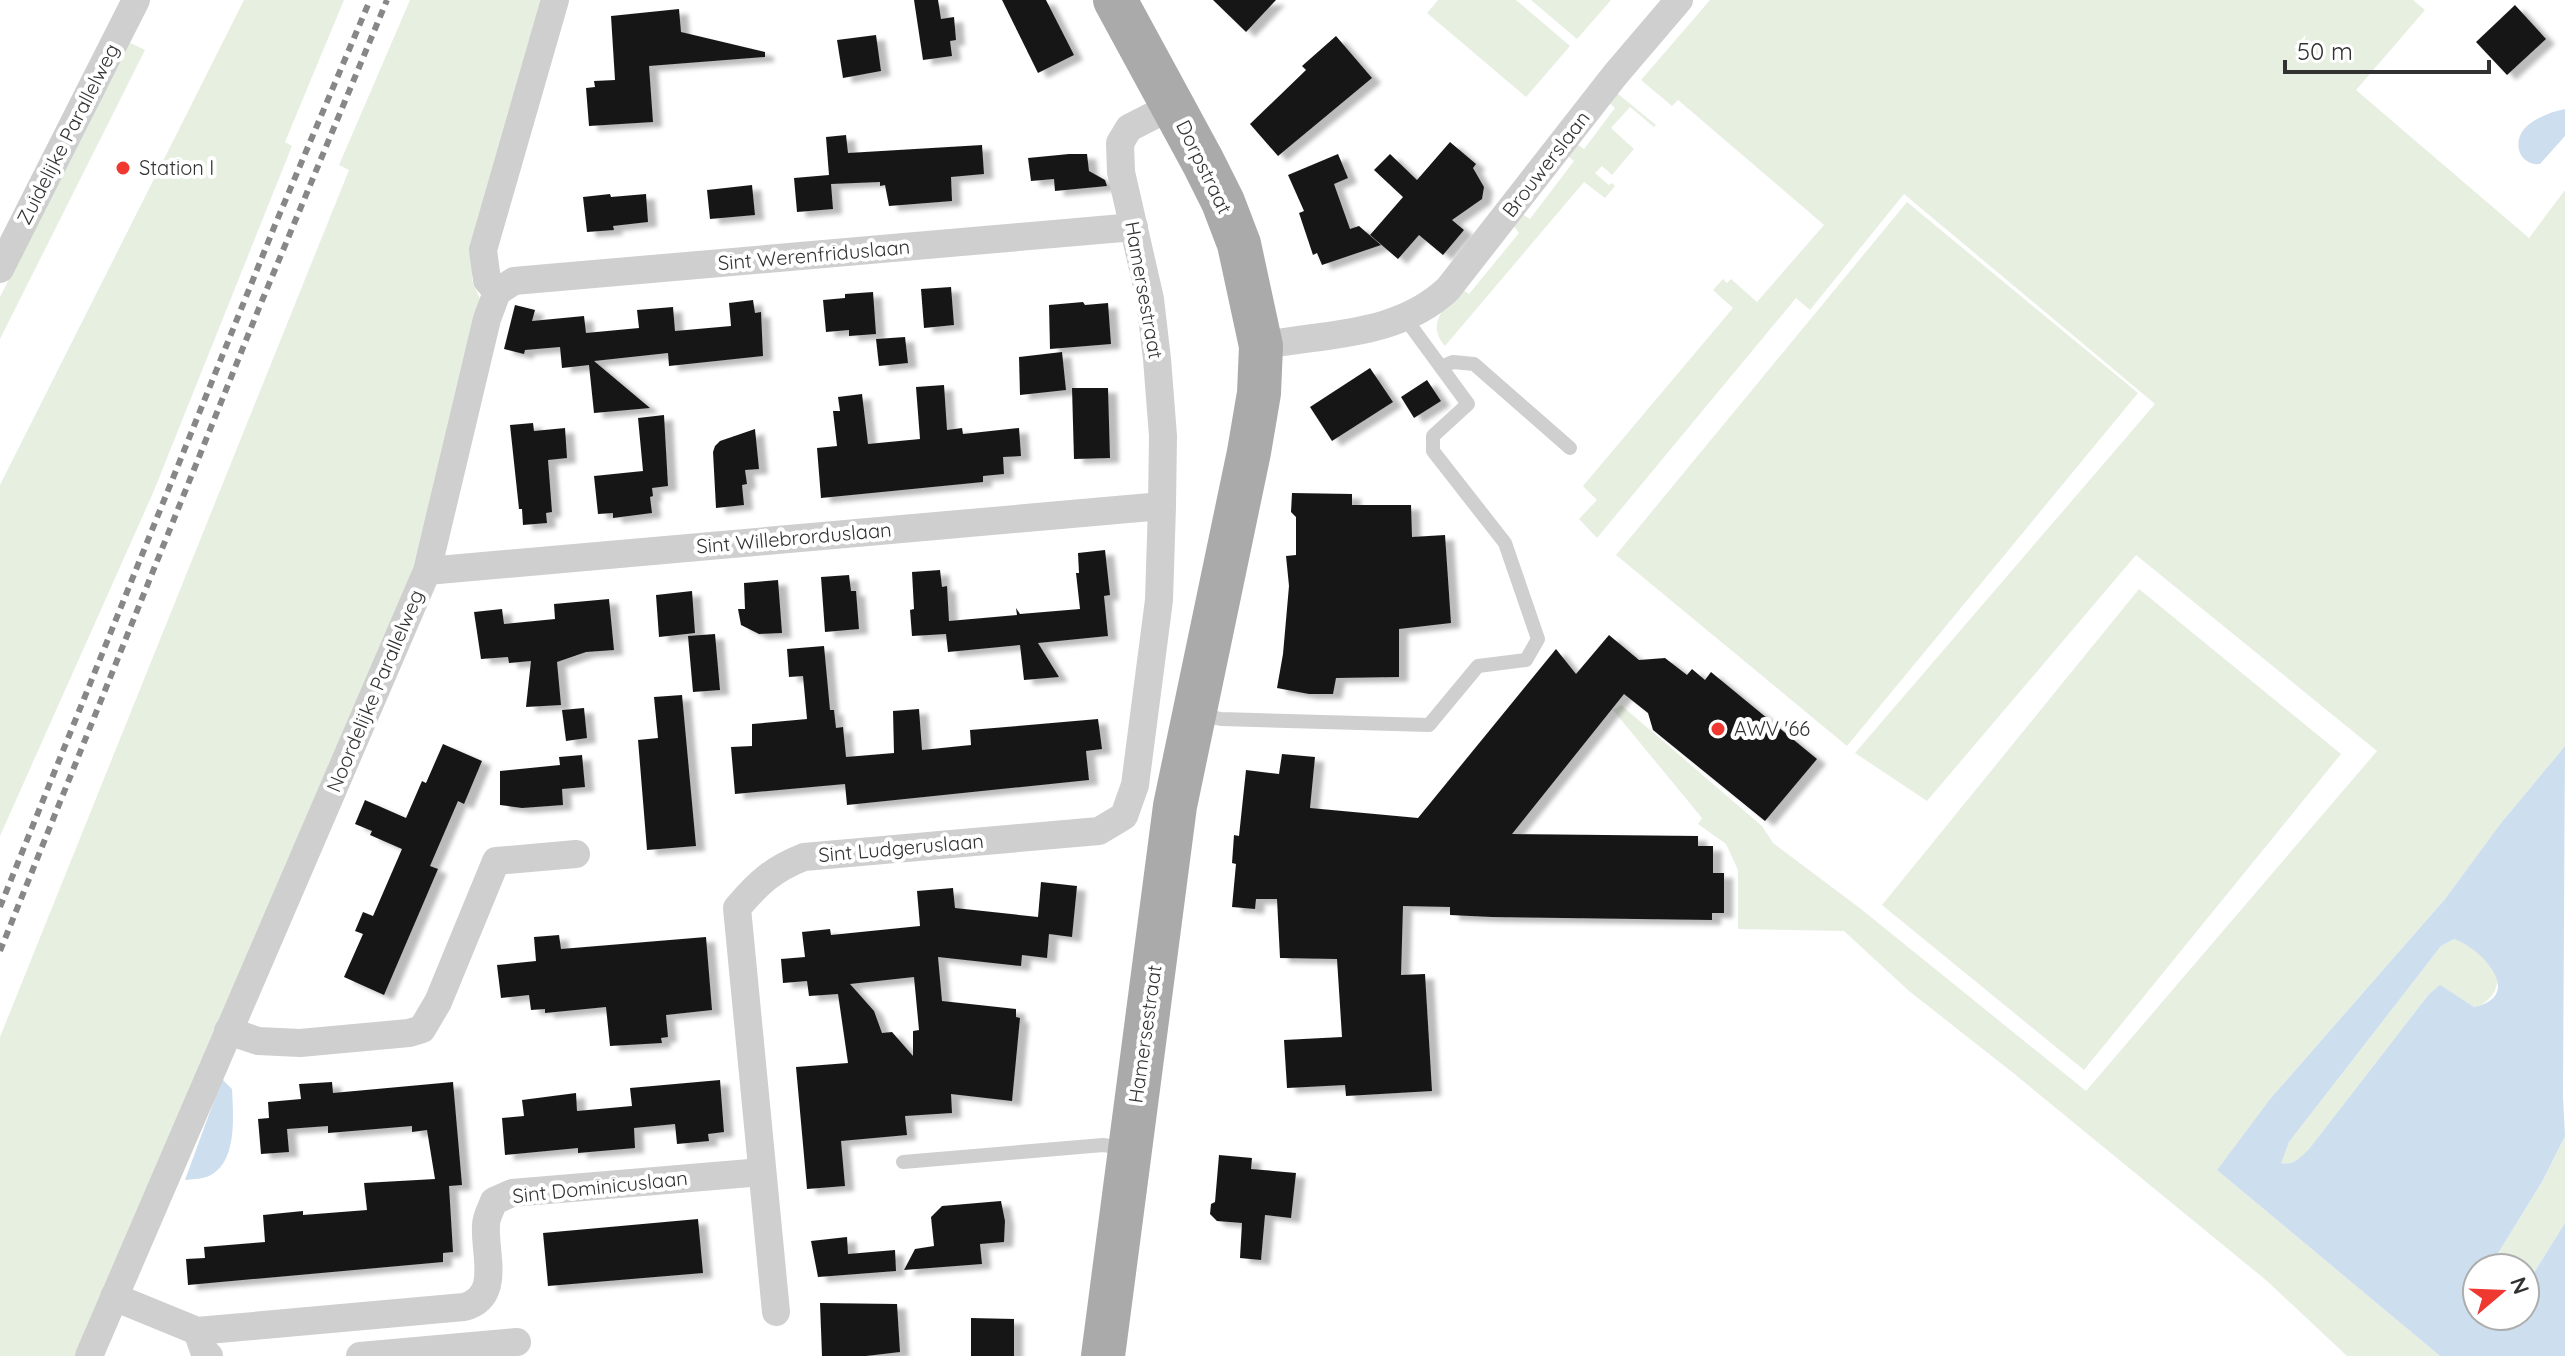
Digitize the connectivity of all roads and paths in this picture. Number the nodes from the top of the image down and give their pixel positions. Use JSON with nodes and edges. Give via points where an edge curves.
{"nodes":[{"id":1,"x":136,"y":0,"type":"edge"},
{"id":2,"x":555,"y":0,"type":"edge"},
{"id":3,"x":1115,"y":0,"type":"edge"},
{"id":4,"x":1679,"y":0,"type":"edge"},
{"id":5,"x":1174,"y":105,"type":"junction"},
{"id":6,"x":1134,"y":227,"type":"junction"},
{"id":7,"x":0,"y":269,"type":"edge"},
{"id":8,"x":497,"y":292,"type":"junction"},
{"id":9,"x":1405,"y":318,"type":"junction"},
{"id":10,"x":1261,"y":346,"type":"junction"},
{"id":11,"x":1441,"y":367,"type":"junction"},
{"id":12,"x":1570,"y":448,"type":"dead end"},
{"id":13,"x":1162,"y":506,"type":"junction"},
{"id":14,"x":427,"y":571,"type":"junction"},
{"id":15,"x":1193,"y":713,"type":"junction"},
{"id":16,"x":576,"y":854,"type":"dead end"},
{"id":17,"x":228,"y":1031,"type":"junction"},
{"id":18,"x":1130,"y":1149,"type":"junction"},
{"id":19,"x":903,"y":1162,"type":"dead end"},
{"id":20,"x":762,"y":1172,"type":"junction"},
{"id":21,"x":114,"y":1297,"type":"junction"},
{"id":22,"x":478,"y":1299,"type":"junction"},
{"id":23,"x":776,"y":1312,"type":"dead end"},
{"id":24,"x":197,"y":1331,"type":"junction"},
{"id":25,"x":89,"y":1356,"type":"edge"},
{"id":26,"x":209,"y":1356,"type":"edge"},
{"id":27,"x":360,"y":1356,"type":"edge"},
{"id":28,"x":1103,"y":1356,"type":"edge"}],
"edges":[{"from":1,"to":7,"type":"street","name":"Zuidelijke Parallelweg"},
{"from":2,"to":8,"type":"street","via":[[483,250],[487,280]]},
{"from":3,"to":5,"type":"main road","name":"Dorpstraat"},
{"from":4,"to":9,"type":"street","name":"Brouwerslaan","via":[[1448,289]]},
{"from":5,"to":6,"type":"street","name":"Hamersestraat","via":[[1129,128],[1120,143]]},
{"from":5,"to":10,"type":"main road","name":"Dorpstraat","via":[[1231,222]]},
{"from":6,"to":8,"type":"street","name":"Sint Werenfriduslaan","via":[[514,281]]},
{"from":6,"to":13,"type":"street","name":"Hamersestraat","via":[[1157,359]]},
{"from":8,"to":14,"type":"street","name":"Noordelijke Parallelweg"},
{"from":9,"to":10,"type":"street","name":"Brouwerslaan","via":[[1377,329]]},
{"from":9,"to":11,"type":"lane"},
{"from":10,"to":15,"type":"main road","name":"Hamersestraat","via":[[1249,452]]},
{"from":11,"to":12,"type":"lane","via":[[1474,364]]},
{"from":11,"to":15,"type":"lane","via":[[1468,404],[1433,436],[1433,451],[1505,543],[1538,639],[1526,660],[1478,666],[1429,725],[1221,719]]},
{"from":13,"to":14,"type":"street","name":"Sint Willebrorduslaan"},
{"from":13,"to":20,"type":"street","name":"Sint Ludgeruslaan","via":[[1159,600],[1135,785],[1124,816],[1099,831],[804,857],[780,866],[737,908]]},
{"from":14,"to":17,"type":"street","name":"Noordelijke Parallelweg"},
{"from":15,"to":18,"type":"main road","name":"Hamersestraat","via":[[1175,806]]},
{"from":16,"to":17,"type":"street","via":[[496,861],[422,1029],[300,1043],[258,1041]]},
{"from":17,"to":21,"type":"street","name":"Noordelijke Parallelweg"},
{"from":18,"to":19,"type":"lane","via":[[1103,1145]]},
{"from":18,"to":28,"type":"main road","name":"Hamersestraat"},
{"from":20,"to":22,"type":"street","name":"Sint Dominicuslaan","via":[[512,1193],[494,1201],[486,1223],[490,1284]]},
{"from":20,"to":23,"type":"street","name":"Sint Ludgeruslaan"},
{"from":21,"to":24,"type":"street"},
{"from":21,"to":25,"type":"street","name":"Noordelijke Parallelweg"},
{"from":22,"to":24,"type":"street","via":[[464,1307]]},
{"from":22,"to":27,"type":"street","via":[[505,1343]]},
{"from":24,"to":26,"type":"street"}]}
